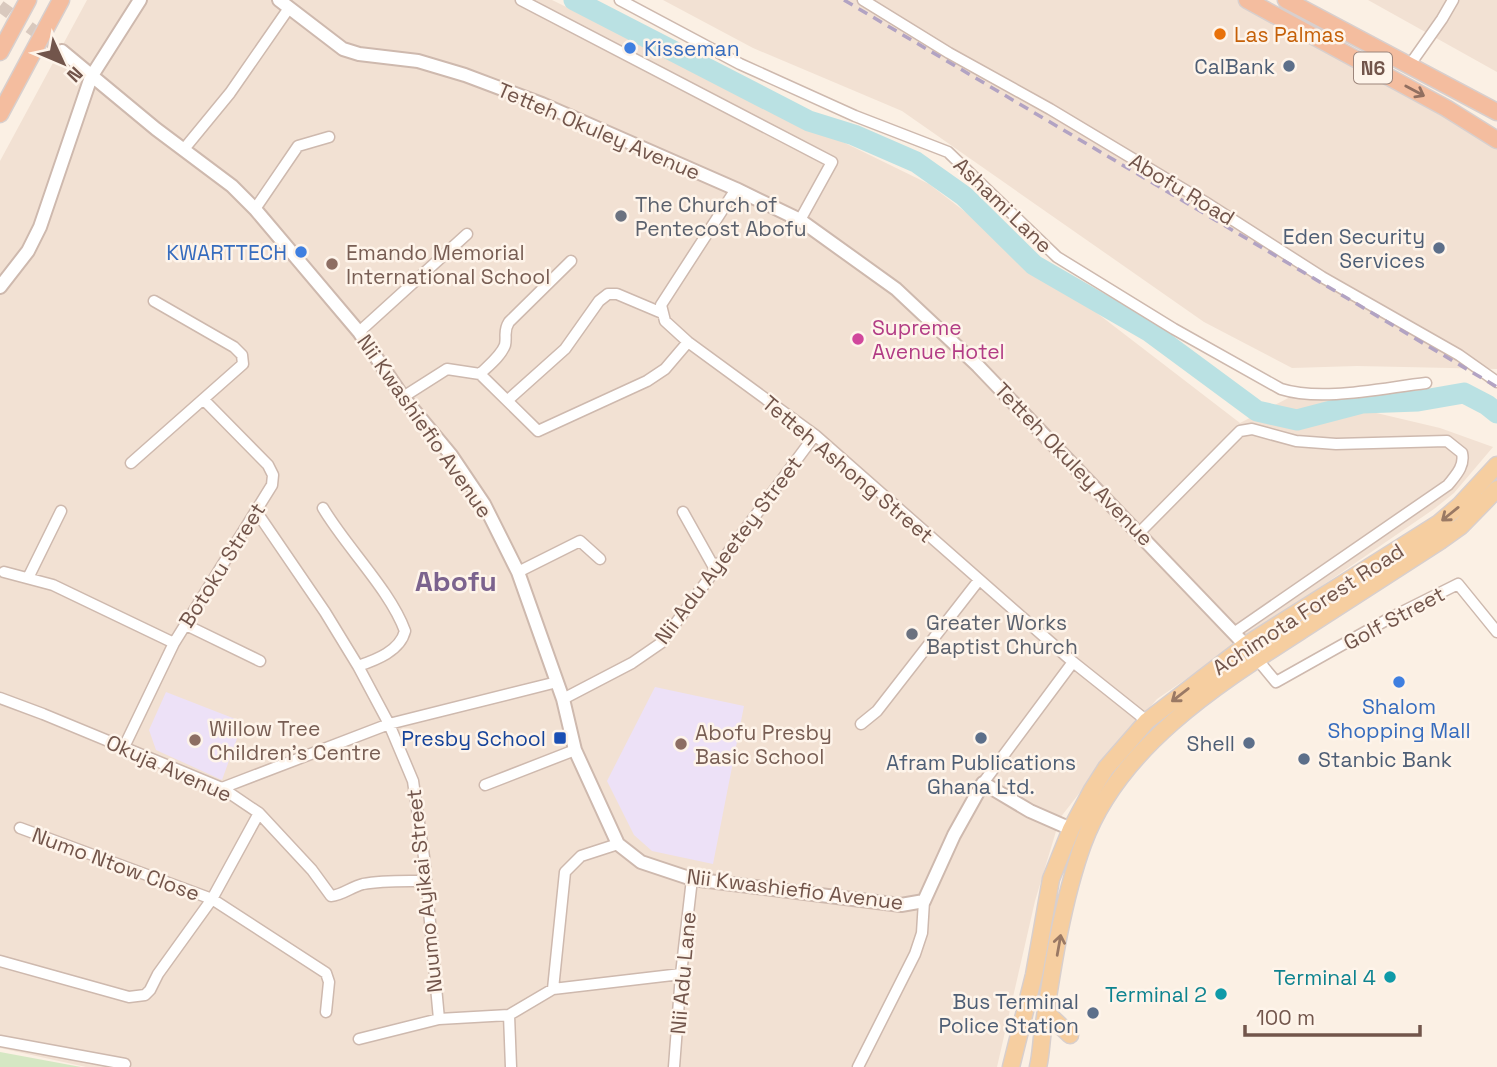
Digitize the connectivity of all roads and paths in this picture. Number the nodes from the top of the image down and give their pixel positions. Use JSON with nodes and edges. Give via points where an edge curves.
{"nodes":[{"id":1,"x":28,"y":0,"type":"edge"},
{"id":2,"x":61,"y":0,"type":"edge"},
{"id":3,"x":140,"y":0,"type":"edge"},
{"id":4,"x":521,"y":0,"type":"edge"},
{"id":5,"x":620,"y":0,"type":"edge"},
{"id":6,"x":863,"y":0,"type":"edge"},
{"id":7,"x":1247,"y":0,"type":"edge"},
{"id":8,"x":1286,"y":0,"type":"edge"},
{"id":9,"x":1453,"y":0,"type":"edge"},
{"id":10,"x":284,"y":4,"type":"edge"},
{"id":11,"x":62,"y":51,"type":"tunnel mouth"},
{"id":12,"x":0,"y":52,"type":"edge"},
{"id":13,"x":1409,"y":66,"type":"junction"},
{"id":14,"x":91,"y":77,"type":"junction"},
{"id":15,"x":1497,"y":112,"type":"edge"},
{"id":16,"x":0,"y":114,"type":"edge"},
{"id":17,"x":328,"y":137,"type":"dead end"},
{"id":18,"x":1497,"y":140,"type":"edge"},
{"id":19,"x":184,"y":149,"type":"junction"},
{"id":20,"x":736,"y":189,"type":"junction"},
{"id":21,"x":255,"y":209,"type":"junction"},
{"id":22,"x":800,"y":220,"type":"junction"},
{"id":23,"x":467,"y":234,"type":"dead end"},
{"id":24,"x":571,"y":261,"type":"dead end"},
{"id":25,"x":0,"y":287,"type":"edge"},
{"id":26,"x":154,"y":301,"type":"dead end"},
{"id":27,"x":662,"y":313,"type":"junction"},
{"id":28,"x":359,"y":332,"type":"junction"},
{"id":29,"x":688,"y":342,"type":"junction"},
{"id":30,"x":480,"y":374,"type":"junction"},
{"id":31,"x":1497,"y":382,"type":"edge"},
{"id":32,"x":1426,"y":383,"type":"dead end"},
{"id":33,"x":403,"y":397,"type":"junction"},
{"id":34,"x":204,"y":400,"type":"junction"},
{"id":35,"x":508,"y":400,"type":"junction"},
{"id":36,"x":815,"y":435,"type":"junction"},
{"id":37,"x":131,"y":463,"type":"dead end"},
{"id":38,"x":1497,"y":465,"type":"edge"},
{"id":39,"x":1497,"y":489,"type":"edge"},
{"id":40,"x":323,"y":508,"type":"dead end"},
{"id":41,"x":61,"y":511,"type":"dead end"},
{"id":42,"x":256,"y":511,"type":"junction"},
{"id":43,"x":683,"y":512,"type":"dead end"},
{"id":44,"x":1140,"y":532,"type":"junction"},
{"id":45,"x":600,"y":559,"type":"dead end"},
{"id":46,"x":716,"y":571,"type":"junction"},
{"id":47,"x":4,"y":572,"type":"dead end"},
{"id":48,"x":518,"y":572,"type":"junction"},
{"id":49,"x":28,"y":578,"type":"junction"},
{"id":50,"x":979,"y":580,"type":"junction"},
{"id":51,"x":186,"y":625,"type":"junction"},
{"id":52,"x":1497,"y":632,"type":"edge"},
{"id":53,"x":1240,"y":638,"type":"junction"},
{"id":54,"x":174,"y":643,"type":"junction"},
{"id":55,"x":1257,"y":659,"type":"junction"},
{"id":56,"x":260,"y":661,"type":"dead end"},
{"id":57,"x":1073,"y":662,"type":"junction"},
{"id":58,"x":358,"y":666,"type":"junction"},
{"id":59,"x":557,"y":682,"type":"junction"},
{"id":60,"x":0,"y":698,"type":"edge"},
{"id":61,"x":563,"y":699,"type":"junction"},
{"id":62,"x":1147,"y":722,"type":"junction"},
{"id":63,"x":389,"y":724,"type":"junction"},
{"id":64,"x":861,"y":724,"type":"dead end"},
{"id":65,"x":124,"y":747,"type":"junction"},
{"id":66,"x":575,"y":750,"type":"junction"},
{"id":67,"x":983,"y":783,"type":"junction"},
{"id":68,"x":485,"y":785,"type":"dead end"},
{"id":69,"x":222,"y":788,"type":"junction"},
{"id":70,"x":259,"y":813,"type":"junction"},
{"id":71,"x":20,"y":828,"type":"dead end"},
{"id":72,"x":1071,"y":829,"type":"junction"},
{"id":73,"x":618,"y":844,"type":"junction"},
{"id":74,"x":692,"y":879,"type":"junction"},
{"id":75,"x":426,"y":881,"type":"junction"},
{"id":76,"x":212,"y":899,"type":"junction"},
{"id":77,"x":924,"y":901,"type":"junction"},
{"id":78,"x":0,"y":961,"type":"edge"},
{"id":79,"x":681,"y":974,"type":"junction"},
{"id":80,"x":553,"y":989,"type":"junction"},
{"id":81,"x":326,"y":1012,"type":"dead end"},
{"id":82,"x":1047,"y":1013,"type":"junction"},
{"id":83,"x":509,"y":1015,"type":"junction"},
{"id":84,"x":439,"y":1019,"type":"junction"},
{"id":85,"x":1070,"y":1035,"type":"dead end"},
{"id":86,"x":359,"y":1039,"type":"dead end"},
{"id":87,"x":0,"y":1041,"type":"edge"},
{"id":88,"x":125,"y":1064,"type":"dead end"},
{"id":89,"x":512,"y":1067,"type":"edge"},
{"id":90,"x":674,"y":1067,"type":"edge"},
{"id":91,"x":858,"y":1067,"type":"edge"},
{"id":92,"x":1011,"y":1067,"type":"edge"},
{"id":93,"x":1038,"y":1067,"type":"edge"}],
"edges":[{"from":1,"to":12,"type":"highway"},
{"from":2,"to":16,"type":"highway"},
{"from":3,"to":14,"type":"street"},
{"from":4,"to":22,"type":"street","via":[[832,162]]},
{"from":5,"to":32,"type":"street","name":"Ashami Lane","via":[[752,69],[948,152],[1057,257],[1280,389],[1318,395]]},
{"from":6,"to":31,"type":"street","name":"Abofu Road","via":[[1459,355]]},
{"from":7,"to":18,"type":"highway","number":"N6","one_way":true},
{"from":8,"to":13,"type":"highway","number":"N6"},
{"from":9,"to":13,"type":"street"},
{"from":10,"to":19,"type":"street","via":[[230,93]]},
{"from":10,"to":20,"type":"street","name":"Tetteh Okuley Avenue","via":[[344,49],[418,61],[465,75]]},
{"from":11,"to":14,"type":"street","name":"Nii Kwashiefio Avenue"},
{"from":13,"to":15,"type":"highway","number":"N6"},
{"from":14,"to":19,"type":"street","name":"Nii Kwashiefio Avenue"},
{"from":14,"to":25,"type":"street","via":[[40,227]]},
{"from":17,"to":21,"type":"street","via":[[298,146]]},
{"from":19,"to":21,"type":"street","name":"Nii Kwashiefio Avenue"},
{"from":20,"to":22,"type":"street","name":"Tetteh Okuley Avenue"},
{"from":20,"to":27,"type":"street","via":[[661,305]]},
{"from":21,"to":28,"type":"street","name":"Nii Kwashiefio Avenue"},
{"from":22,"to":44,"type":"street","name":"Tetteh Okuley Avenue","via":[[896,289]]},
{"from":23,"to":28,"type":"street"},
{"from":24,"to":30,"type":"street","via":[[509,322],[502,351]]},
{"from":26,"to":34,"type":"street","via":[[242,355],[240,368]]},
{"from":27,"to":29,"type":"street","name":"Tetteh Ashong Street"},
{"from":27,"to":35,"type":"street","via":[[608,294],[565,349]]},
{"from":28,"to":33,"type":"street","name":"Nii Kwashiefio Avenue"},
{"from":29,"to":35,"type":"street","via":[[665,369],[647,381],[538,431]]},
{"from":29,"to":36,"type":"street","name":"Tetteh Ashong Street"},
{"from":30,"to":33,"type":"street","via":[[447,369]]},
{"from":30,"to":35,"type":"street"},
{"from":33,"to":48,"type":"street","name":"Nii Kwashiefio Avenue","via":[[451,455],[484,505]]},
{"from":34,"to":37,"type":"street"},
{"from":34,"to":42,"type":"street","name":"Botoku Street","via":[[273,475]]},
{"from":36,"to":46,"type":"street","name":"Nii Adu Ayeetey Street"},
{"from":36,"to":50,"type":"street","name":"Tetteh Ashong Street"},
{"from":38,"to":53,"type":"main road","name":"Achimota Forest Road","one_way":true,"via":[[1439,523]]},
{"from":39,"to":55,"type":"main road","name":"Achimota Forest Road","via":[[1440,541]]},
{"from":40,"to":58,"type":"street","via":[[405,631],[379,659]]},
{"from":41,"to":49,"type":"street"},
{"from":42,"to":51,"type":"street","name":"Botoku Street"},
{"from":42,"to":58,"type":"street","name":"Nuumo Ayikai Street"},
{"from":43,"to":46,"type":"street"},
{"from":44,"to":53,"type":"street","name":"Tetteh Okuley Avenue"},
{"from":44,"to":53,"type":"street","via":[[1240,431],[1252,429],[1296,441],[1336,444],[1447,441],[1462,453],[1461,469],[1448,485]]},
{"from":45,"to":48,"type":"street","via":[[585,544],[576,542]]},
{"from":46,"to":61,"type":"street","name":"Nii Adu Ayeetey Street","via":[[661,643]]},
{"from":47,"to":49,"type":"street"},
{"from":48,"to":59,"type":"street","name":"Nii Kwashiefio Avenue"},
{"from":49,"to":54,"type":"street"},
{"from":50,"to":57,"type":"street","name":"Tetteh Ashong Street"},
{"from":50,"to":64,"type":"street","via":[[877,711]]},
{"from":51,"to":54,"type":"street","name":"Botoku Street"},
{"from":51,"to":56,"type":"street"},
{"from":52,"to":55,"type":"street","name":"Golf Street","via":[[1458,584],[1276,682]]},
{"from":53,"to":55,"type":"street","name":"Tetteh Okuley Avenue"},
{"from":53,"to":62,"type":"main road","name":"Achimota Forest Road","one_way":true},
{"from":54,"to":65,"type":"street","name":"Botoku Street"},
{"from":82,"to":55,"type":"main road","name":"Achimota Forest Road","one_way":true,"via":[[1077,862],[1100,807],[1148,746]]},
{"from":57,"to":62,"type":"street","name":"Tetteh Ashong Street"},
{"from":57,"to":67,"type":"street"},
{"from":58,"to":63,"type":"street","name":"Nuumo Ayikai Street"},
{"from":59,"to":61,"type":"street","name":"Nii Kwashiefio Avenue"},
{"from":59,"to":63,"type":"street"},
{"from":60,"to":65,"type":"street","name":"Okuja Avenue"},
{"from":61,"to":66,"type":"street","name":"Nii Kwashiefio Avenue"},
{"from":62,"to":72,"type":"main road","name":"Achimota Forest Road","via":[[1106,768]]},
{"from":63,"to":69,"type":"street"},
{"from":63,"to":75,"type":"street","name":"Nuumo Ayikai Street","via":[[413,781]]},
{"from":65,"to":69,"type":"street","name":"Okuja Avenue"},
{"from":66,"to":68,"type":"street"},
{"from":66,"to":73,"type":"street","name":"Nii Kwashiefio Avenue"},
{"from":67,"to":72,"type":"street"},
{"from":67,"to":77,"type":"street"},
{"from":69,"to":70,"type":"street","name":"Okuja Avenue"},
{"from":70,"to":75,"type":"street","name":"Okuja Avenue","via":[[331,896],[363,884]]},
{"from":70,"to":76,"type":"street"},
{"from":71,"to":76,"type":"street","name":"Numo Ntow Close"},
{"from":72,"to":92,"type":"main road","name":"Achimota Forest Road","via":[[1051,879]]},
{"from":73,"to":74,"type":"street","name":"Nii Kwashiefio Avenue","via":[[641,862]]},
{"from":73,"to":80,"type":"street","via":[[580,856],[565,872]]},
{"from":74,"to":77,"type":"street","name":"Nii Kwashiefio Avenue","via":[[901,905]]},
{"from":74,"to":79,"type":"street","name":"Nii Adu Lane"},
{"from":75,"to":84,"type":"street","name":"Nuumo Ayikai Street"},
{"from":76,"to":78,"type":"street","via":[[145,995],[129,996]]},
{"from":76,"to":81,"type":"street","name":"Numo Ntow Close","via":[[326,973]]},
{"from":77,"to":91,"type":"street","via":[[915,954]]},
{"from":79,"to":80,"type":"street"},
{"from":79,"to":90,"type":"street","name":"Nii Adu Lane"},
{"from":80,"to":83,"type":"street"},
{"from":82,"to":85,"type":"main road"},
{"from":82,"to":93,"type":"main road","name":"Achimota Forest Road"},
{"from":83,"to":84,"type":"street"},
{"from":83,"to":89,"type":"street"},
{"from":84,"to":86,"type":"street"},
{"from":87,"to":88,"type":"street"}]}
